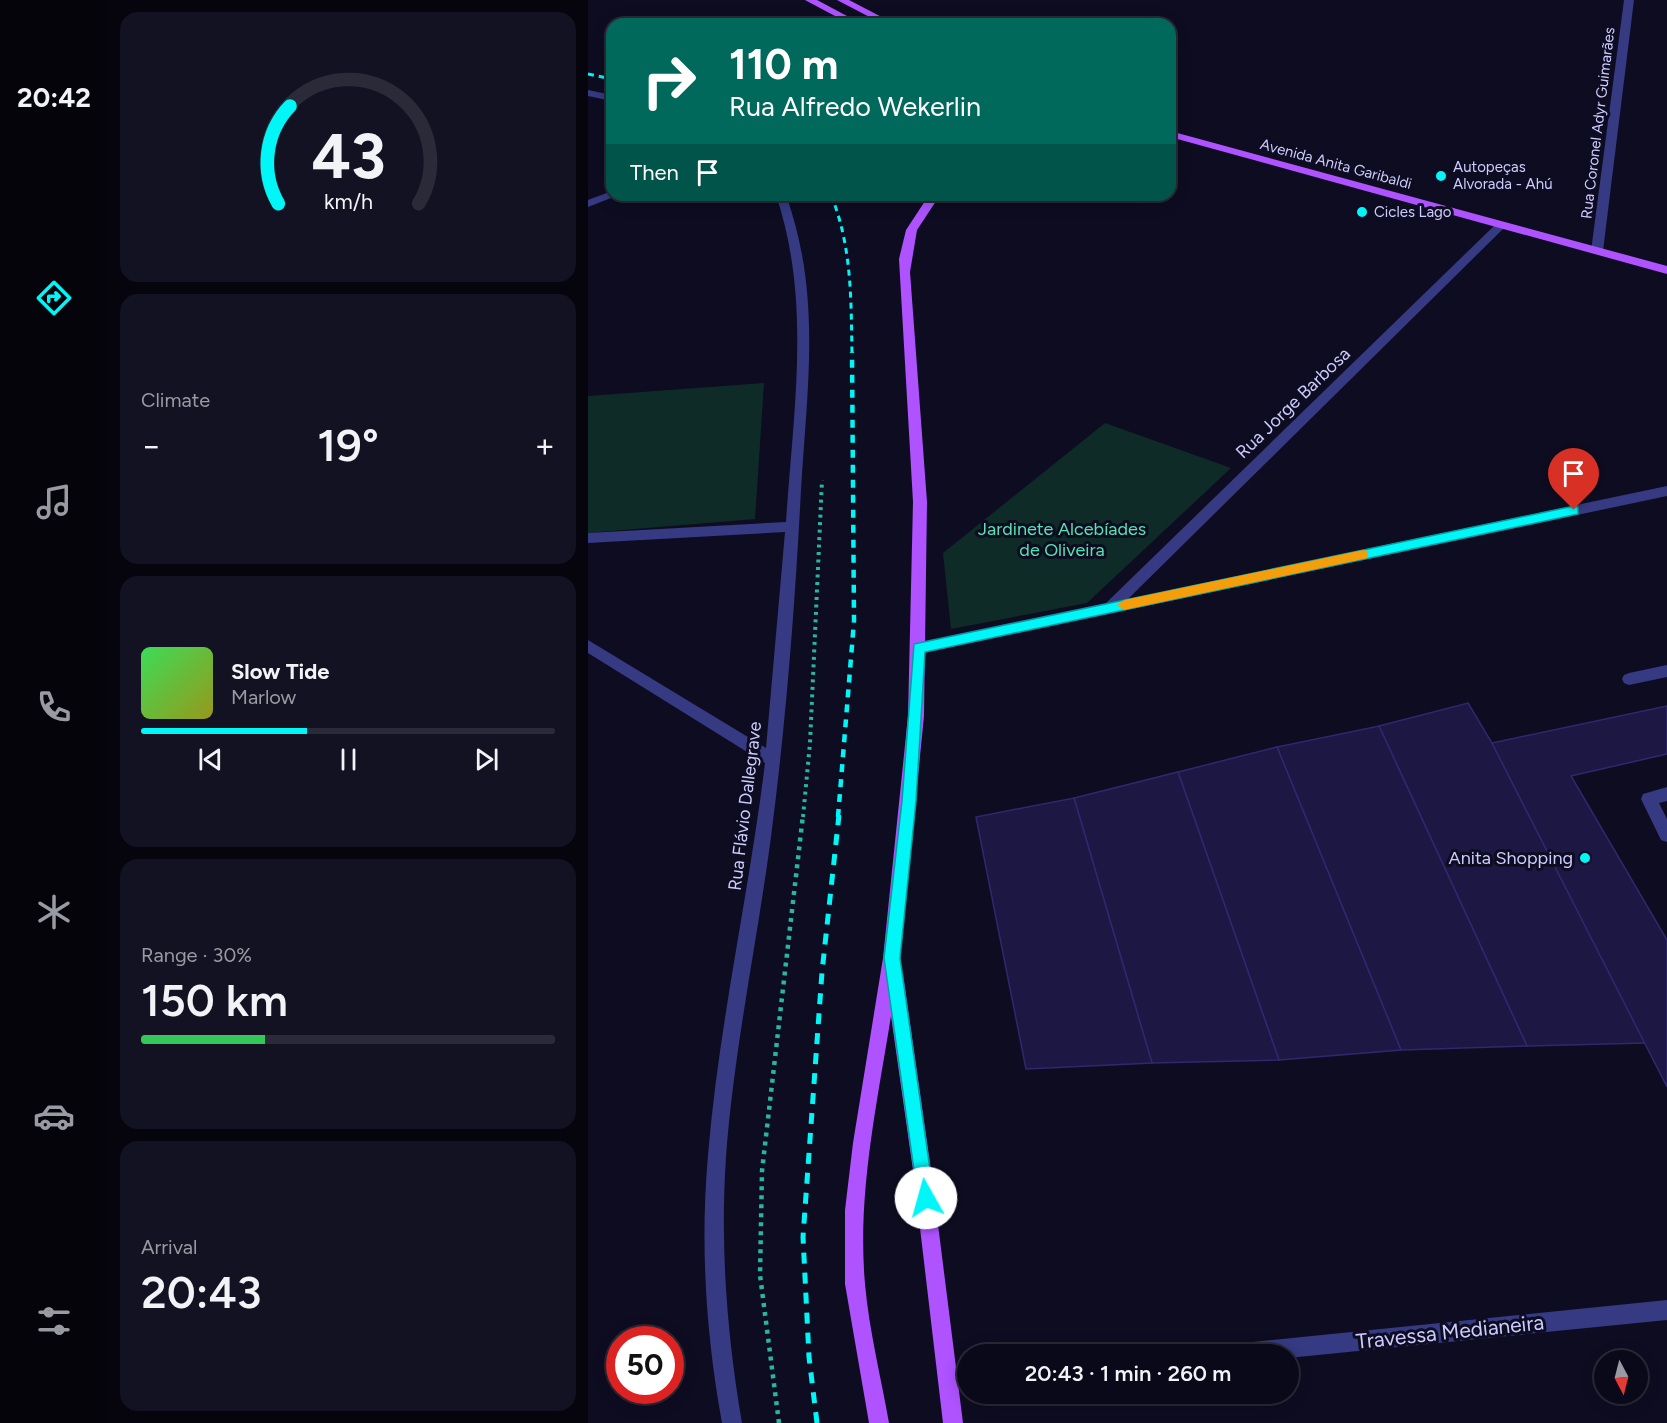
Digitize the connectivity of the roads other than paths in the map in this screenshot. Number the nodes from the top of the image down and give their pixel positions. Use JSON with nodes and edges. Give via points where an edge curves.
{"nodes":[{"id":1,"x":810,"y":0,"type":"edge"},
{"id":2,"x":842,"y":0,"type":"edge"},
{"id":3,"x":1629,"y":0,"type":"edge"},
{"id":4,"x":845,"y":18,"type":"edge"},
{"id":5,"x":878,"y":18,"type":"edge"},
{"id":6,"x":588,"y":93,"type":"edge"},
{"id":7,"x":606,"y":97,"type":"edge"},
{"id":8,"x":1176,"y":136,"type":"edge"},
{"id":9,"x":606,"y":196,"type":"edge"},
{"id":10,"x":783,"y":201,"type":"edge"},
{"id":11,"x":931,"y":201,"type":"edge"},
{"id":12,"x":588,"y":204,"type":"edge"},
{"id":13,"x":1502,"y":225,"type":"junction"},
{"id":14,"x":1597,"y":251,"type":"junction"},
{"id":15,"x":1667,"y":270,"type":"edge"},
{"id":16,"x":1667,"y":491,"type":"edge"},
{"id":17,"x":793,"y":527,"type":"junction"},
{"id":18,"x":588,"y":538,"type":"edge"},
{"id":19,"x":1110,"y":608,"type":"junction"},
{"id":20,"x":588,"y":646,"type":"edge"},
{"id":21,"x":919,"y":648,"type":"junction"},
{"id":22,"x":1667,"y":671,"type":"edge"},
{"id":23,"x":1629,"y":679,"type":"dead end"},
{"id":24,"x":773,"y":760,"type":"junction"},
{"id":25,"x":1667,"y":794,"type":"edge"},
{"id":26,"x":1667,"y":836,"type":"edge"},
{"id":27,"x":892,"y":958,"type":"junction"},
{"id":28,"x":1667,"y":1310,"type":"edge"},
{"id":29,"x":1299,"y":1347,"type":"edge"},
{"id":30,"x":732,"y":1423,"type":"edge"},
{"id":31,"x":879,"y":1423,"type":"edge"},
{"id":32,"x":953,"y":1423,"type":"edge"}],
"edges":[{"from":1,"to":4,"type":"main road"},
{"from":2,"to":5,"type":"main road"},
{"from":3,"to":14,"type":"street","name":"Rua Coronel Adyr Guimarães"},
{"from":6,"to":7,"type":"street"},
{"from":8,"to":13,"type":"main road","name":"Avenida Anita Garibaldi"},
{"from":9,"to":12,"type":"street"},
{"from":10,"to":17,"type":"street","name":"Rua Flávio Dallegrave","via":[[802,266],[804,306]]},
{"from":11,"to":21,"type":"main road","via":[[915,222],[906,248],[904,272],[920,502]]},
{"from":13,"to":14,"type":"main road","name":"Avenida Anita Garibaldi"},
{"from":13,"to":19,"type":"street","name":"Rua Jorge Barbosa"},
{"from":14,"to":15,"type":"main road","name":"Avenida Anita Garibaldi"},
{"from":16,"to":19,"type":"street"},
{"from":17,"to":18,"type":"street"},
{"from":17,"to":24,"type":"street","name":"Rua Flávio Dallegrave"},
{"from":19,"to":21,"type":"street"},
{"from":20,"to":24,"type":"street"},
{"from":21,"to":27,"type":"main road","via":[[909,801]]},
{"from":22,"to":23,"type":"street"},
{"from":24,"to":30,"type":"street","name":"Rua Flávio Dallegrave","via":[[717,1156],[714,1267]]},
{"from":25,"to":26,"type":"street","via":[[1649,799]]},
{"from":27,"to":31,"type":"main road","via":[[855,1210],[855,1284]]},
{"from":27,"to":32,"type":"main road"},
{"from":28,"to":29,"type":"street","name":"Travessa Medianeira"}]}
